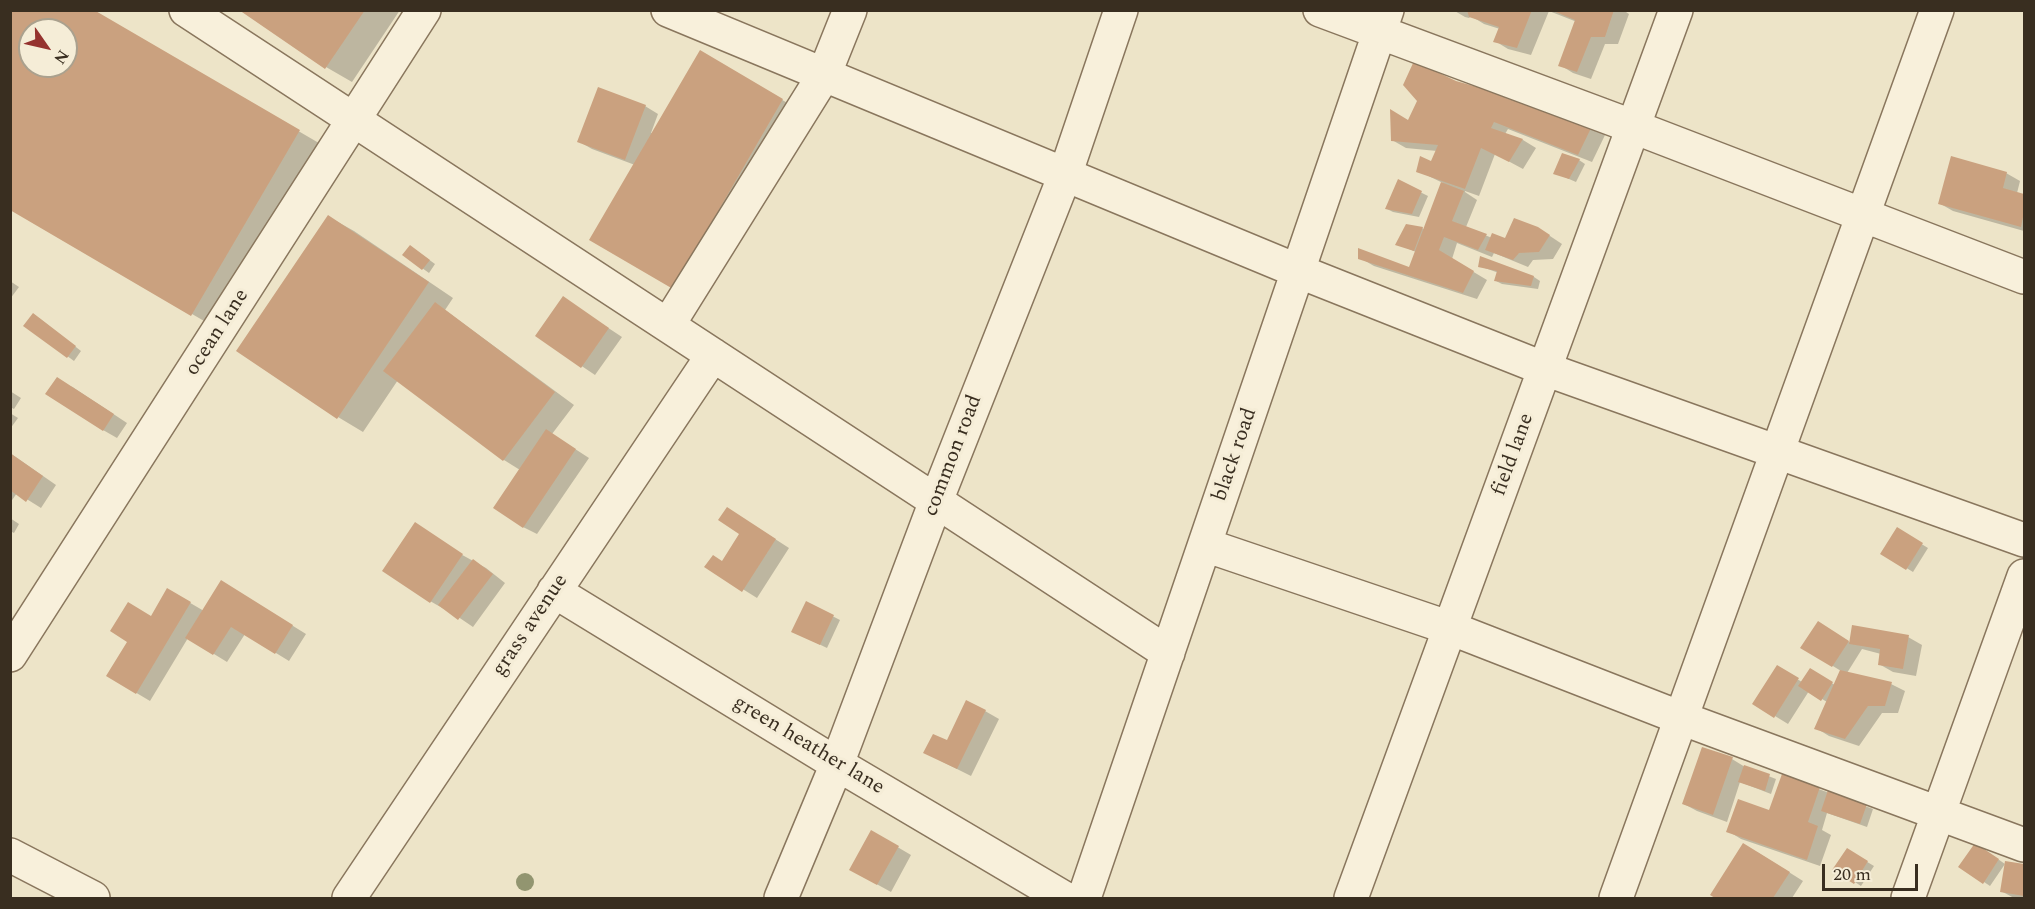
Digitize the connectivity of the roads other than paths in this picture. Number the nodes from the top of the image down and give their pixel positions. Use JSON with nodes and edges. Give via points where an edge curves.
{"nodes":[{"id":1,"x":186,"y":10,"type":"edge"},
{"id":2,"x":424,"y":10,"type":"edge"},
{"id":3,"x":668,"y":10,"type":"edge"},
{"id":4,"x":850,"y":10,"type":"edge"},
{"id":5,"x":1121,"y":10,"type":"edge"},
{"id":6,"x":1320,"y":10,"type":"edge"},
{"id":7,"x":1676,"y":10,"type":"edge"},
{"id":8,"x":1937,"y":10,"type":"edge"},
{"id":9,"x":1383,"y":22,"type":"edge"},
{"id":10,"x":824,"y":75,"type":"junction"},
{"id":11,"x":355,"y":120,"type":"junction"},
{"id":12,"x":1634,"y":127,"type":"junction"},
{"id":13,"x":1065,"y":174,"type":"junction"},
{"id":14,"x":1863,"y":216,"type":"junction"},
{"id":15,"x":1298,"y":271,"type":"junction"},
{"id":16,"x":2025,"y":277,"type":"edge"},
{"id":17,"x":668,"y":325,"type":"junction"},
{"id":18,"x":713,"y":355,"type":"junction"},
{"id":19,"x":1545,"y":369,"type":"junction"},
{"id":20,"x":1778,"y":451,"type":"junction"},
{"id":21,"x":936,"y":501,"type":"junction"},
{"id":22,"x":2025,"y":540,"type":"edge"},
{"id":23,"x":1205,"y":545,"type":"junction"},
{"id":24,"x":2025,"y":576,"type":"edge"},
{"id":25,"x":554,"y":591,"type":"junction"},
{"id":26,"x":1450,"y":628,"type":"junction"},
{"id":27,"x":1168,"y":653,"type":"junction"},
{"id":28,"x":10,"y":655,"type":"edge"},
{"id":29,"x":1681,"y":718,"type":"junction"},
{"id":30,"x":837,"y":764,"type":"junction"},
{"id":31,"x":1939,"y":813,"type":"junction"},
{"id":32,"x":2025,"y":845,"type":"edge"},
{"id":33,"x":10,"y":855,"type":"edge"},
{"id":34,"x":93,"y":898,"type":"edge"},
{"id":35,"x":349,"y":898,"type":"edge"},
{"id":36,"x":782,"y":898,"type":"edge"},
{"id":37,"x":1064,"y":898,"type":"edge"},
{"id":38,"x":1084,"y":898,"type":"edge"},
{"id":39,"x":1351,"y":898,"type":"edge"},
{"id":40,"x":1616,"y":898,"type":"edge"},
{"id":41,"x":1908,"y":898,"type":"edge"}],
"edges":[{"from":1,"to":11,"type":"street"},
{"from":2,"to":11,"type":"street","name":"ocean lane"},
{"from":3,"to":10,"type":"street"},
{"from":4,"to":10,"type":"street"},
{"from":5,"to":13,"type":"street","name":"common road"},
{"from":6,"to":9,"type":"street"},
{"from":7,"to":12,"type":"street","name":"field lane"},
{"from":8,"to":14,"type":"street"},
{"from":9,"to":12,"type":"street"},
{"from":9,"to":15,"type":"street","name":"black road"},
{"from":10,"to":13,"type":"street"},
{"from":10,"to":17,"type":"street"},
{"from":11,"to":17,"type":"street"},
{"from":11,"to":28,"type":"street","name":"ocean lane"},
{"from":12,"to":14,"type":"street"},
{"from":12,"to":19,"type":"street","name":"field lane"},
{"from":13,"to":15,"type":"street"},
{"from":13,"to":21,"type":"street","name":"common road"},
{"from":14,"to":16,"type":"street"},
{"from":14,"to":20,"type":"street"},
{"from":15,"to":19,"type":"street"},
{"from":15,"to":23,"type":"street","name":"black road"},
{"from":17,"to":18,"type":"street"},
{"from":18,"to":21,"type":"street"},
{"from":18,"to":25,"type":"street","name":"grass avenue"},
{"from":19,"to":20,"type":"street"},
{"from":19,"to":26,"type":"street","name":"field lane"},
{"from":20,"to":22,"type":"street"},
{"from":20,"to":29,"type":"street"},
{"from":21,"to":27,"type":"street"},
{"from":21,"to":30,"type":"street","name":"common road"},
{"from":23,"to":26,"type":"street"},
{"from":23,"to":27,"type":"street","name":"black road"},
{"from":24,"to":31,"type":"street"},
{"from":25,"to":30,"type":"street","name":"green heather lane"},
{"from":25,"to":35,"type":"street","name":"grass avenue"},
{"from":26,"to":29,"type":"street"},
{"from":26,"to":39,"type":"street","name":"field lane"},
{"from":27,"to":38,"type":"street","name":"black road"},
{"from":29,"to":31,"type":"street"},
{"from":29,"to":40,"type":"street"},
{"from":30,"to":36,"type":"street","name":"common road"},
{"from":30,"to":37,"type":"street","name":"green heather lane"},
{"from":31,"to":32,"type":"street"},
{"from":31,"to":41,"type":"street"},
{"from":33,"to":34,"type":"street"}]}
